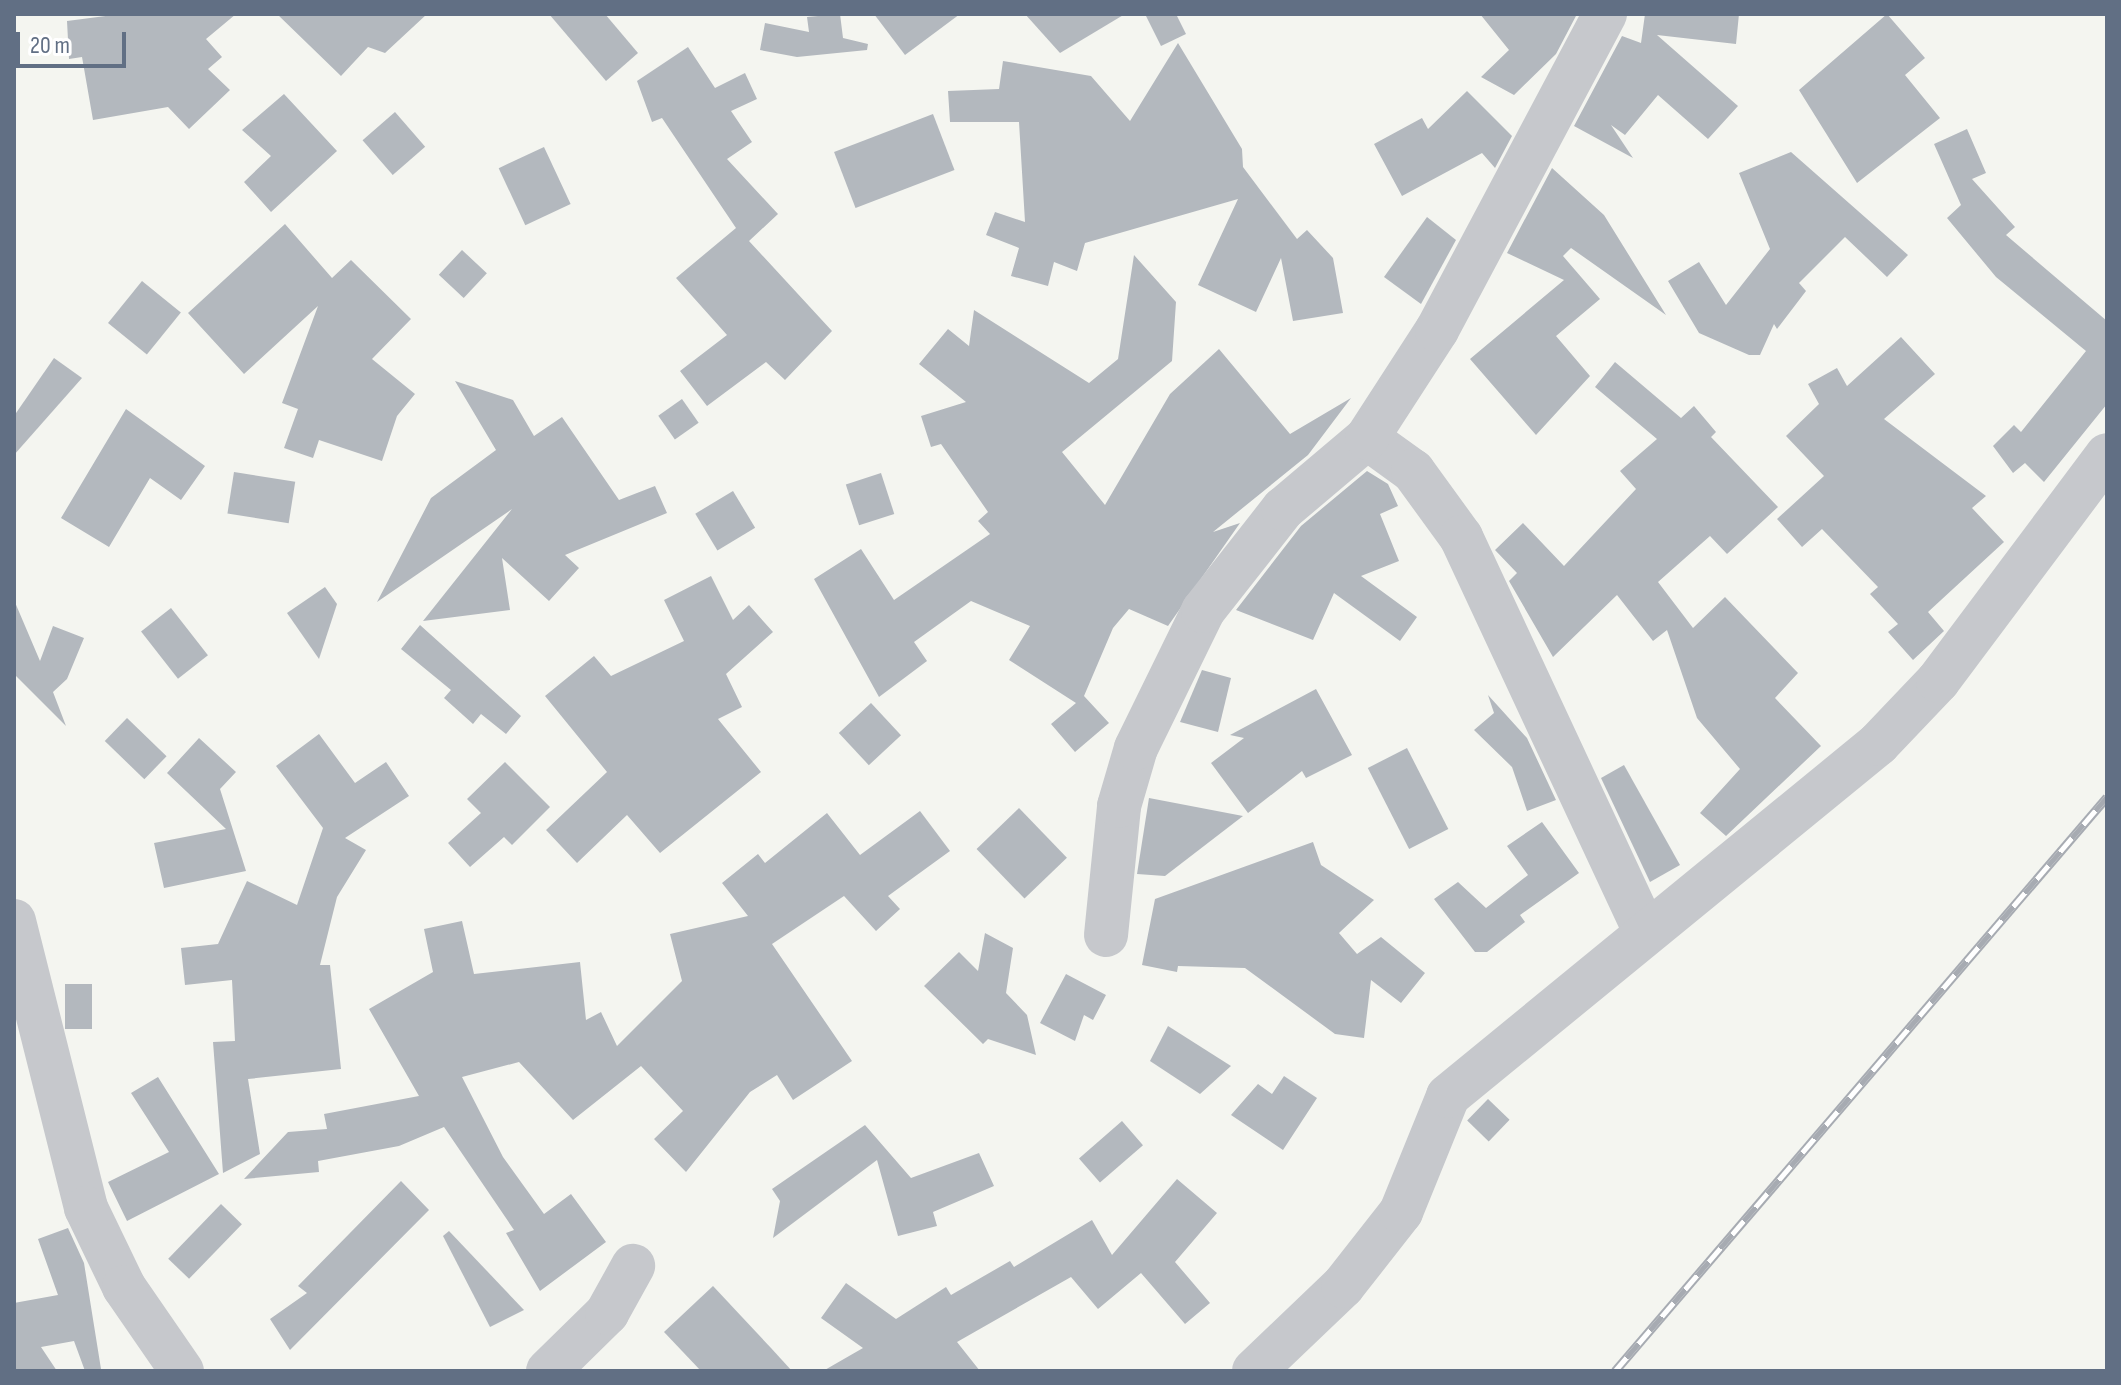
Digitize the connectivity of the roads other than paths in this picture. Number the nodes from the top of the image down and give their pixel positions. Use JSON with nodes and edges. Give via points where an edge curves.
{"nodes":[{"id":1,"x":1605,"y":14,"type":"edge"},
{"id":2,"x":1367,"y":438,"type":"junction"},
{"id":3,"x":2107,"y":455,"type":"edge"},
{"id":4,"x":14,"y":921,"type":"edge"},
{"id":5,"x":1646,"y":933,"type":"junction"},
{"id":6,"x":1106,"y":935,"type":"dead end"},
{"id":7,"x":633,"y":1266,"type":"dead end"},
{"id":8,"x":182,"y":1371,"type":"edge"},
{"id":9,"x":548,"y":1371,"type":"edge"},
{"id":10,"x":1254,"y":1371,"type":"edge"}],
"edges":[{"from":1,"to":2,"type":"street","via":[[1437,330]]},
{"from":2,"to":5,"type":"street","via":[[1413,471],[1461,537]]},
{"from":2,"to":6,"type":"street","via":[[1283,509],[1203,611],[1136,748],[1119,806]]},
{"from":3,"to":5,"type":"street","via":[[1928,692],[1794,818]]},
{"from":4,"to":8,"type":"street","via":[[86,1208],[124,1287]]},
{"from":5,"to":10,"type":"street","via":[[1448,1096],[1401,1212],[1343,1286]]},
{"from":7,"to":9,"type":"street","via":[[607,1313]]}]}
